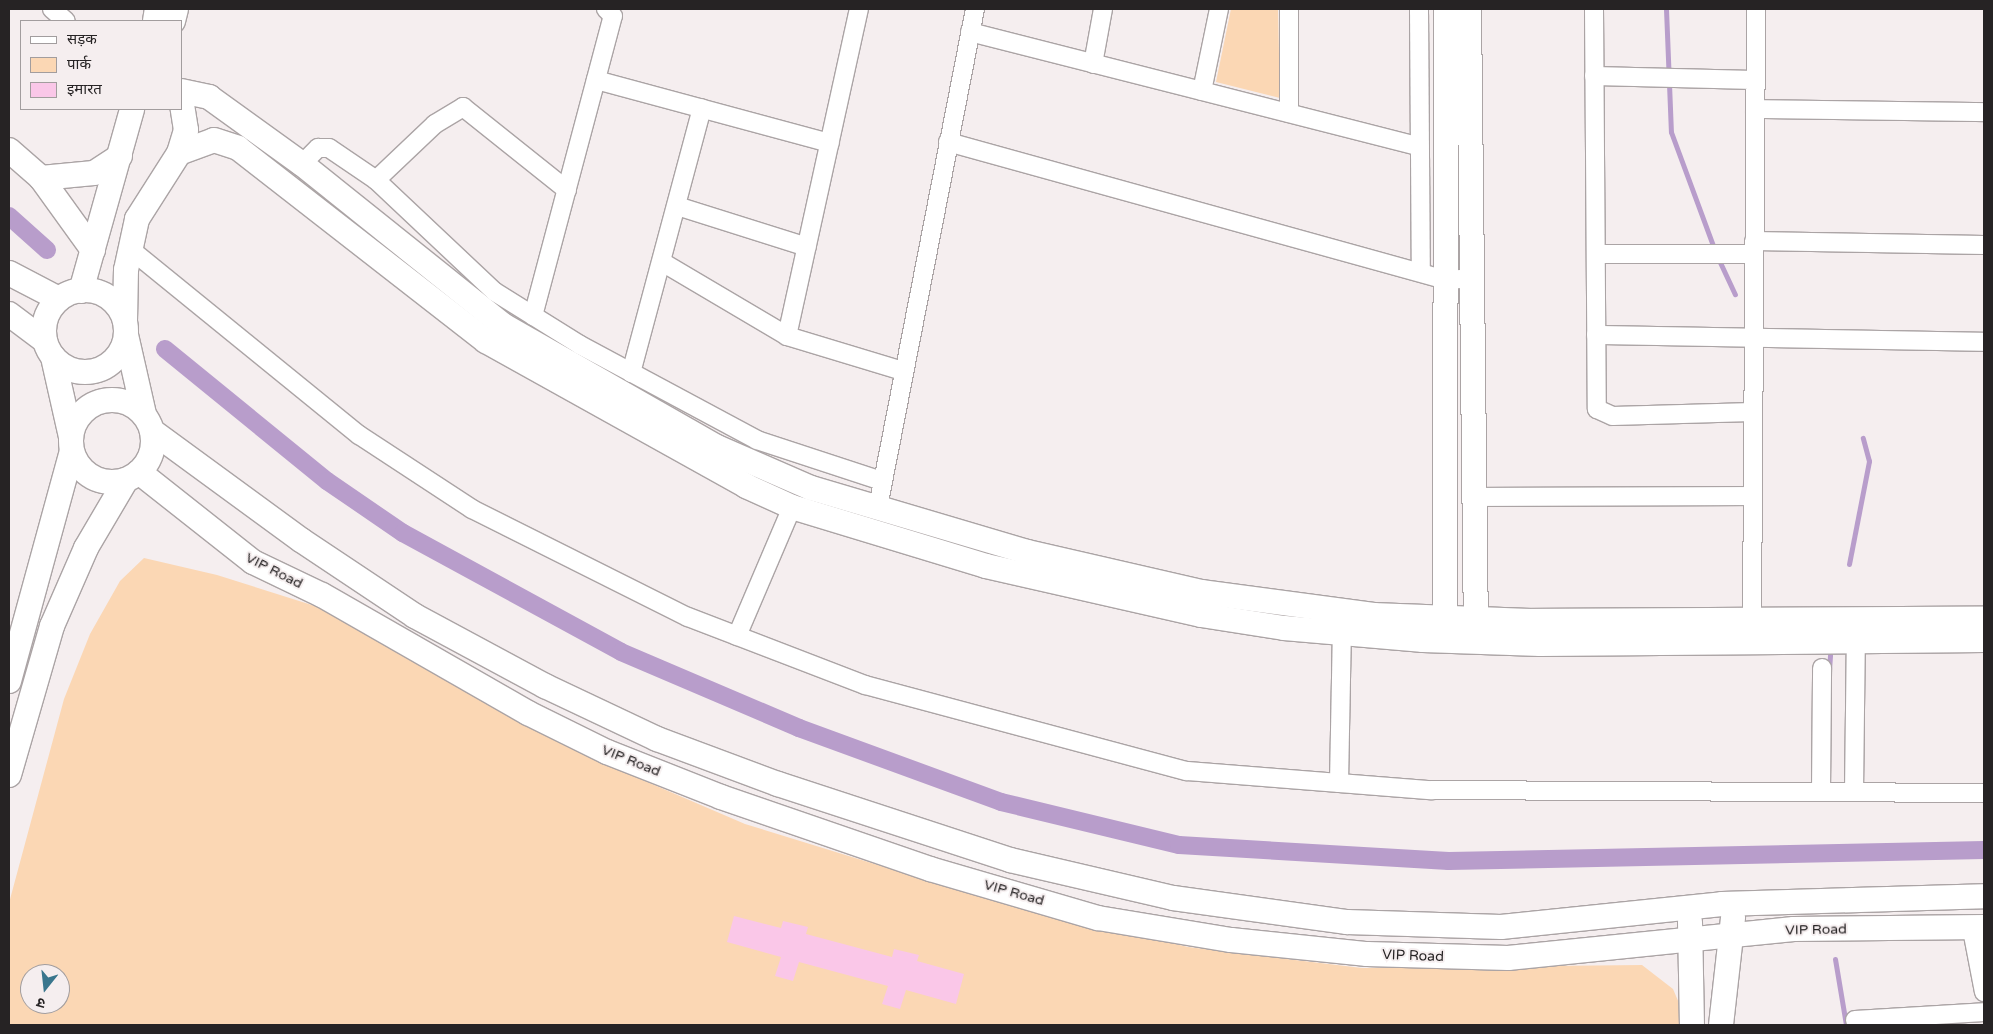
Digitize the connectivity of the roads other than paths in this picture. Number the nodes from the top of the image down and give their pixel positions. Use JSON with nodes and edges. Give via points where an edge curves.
{"nodes":[{"id":1,"x":52,"y":9,"type":"edge"},
{"id":2,"x":606,"y":9,"type":"edge"},
{"id":3,"x":859,"y":9,"type":"edge"},
{"id":4,"x":975,"y":9,"type":"edge"},
{"id":5,"x":1103,"y":9,"type":"edge"},
{"id":6,"x":1219,"y":9,"type":"edge"},
{"id":7,"x":1289,"y":9,"type":"edge"},
{"id":8,"x":1419,"y":9,"type":"edge"},
{"id":9,"x":1446,"y":9,"type":"edge"},
{"id":10,"x":1469,"y":9,"type":"edge"},
{"id":11,"x":1594,"y":9,"type":"edge"},
{"id":12,"x":1756,"y":9,"type":"edge"},
{"id":13,"x":65,"y":20,"type":"edge"},
{"id":14,"x":970,"y":32,"type":"junction"},
{"id":15,"x":1093,"y":64,"type":"junction"},
{"id":16,"x":1594,"y":76,"type":"junction"},
{"id":17,"x":596,"y":80,"type":"junction"},
{"id":18,"x":1755,"y":80,"type":"junction"},
{"id":19,"x":182,"y":91,"type":"edge"},
{"id":20,"x":1202,"y":91,"type":"junction"},
{"id":21,"x":182,"y":105,"type":"edge"},
{"id":22,"x":702,"y":108,"type":"junction"},
{"id":23,"x":1755,"y":109,"type":"junction"},
{"id":24,"x":133,"y":112,"type":"edge"},
{"id":25,"x":1984,"y":112,"type":"edge"},
{"id":26,"x":1289,"y":113,"type":"junction"},
{"id":27,"x":948,"y":142,"type":"junction"},
{"id":28,"x":830,"y":143,"type":"junction"},
{"id":29,"x":1420,"y":147,"type":"junction"},
{"id":30,"x":9,"y":150,"type":"edge"},
{"id":31,"x":179,"y":153,"type":"junction"},
{"id":32,"x":120,"y":156,"type":"junction"},
{"id":33,"x":302,"y":164,"type":"junction"},
{"id":34,"x":41,"y":178,"type":"junction"},
{"id":35,"x":376,"y":180,"type":"junction"},
{"id":36,"x":567,"y":190,"type":"junction"},
{"id":37,"x":677,"y":206,"type":"junction"},
{"id":38,"x":1984,"y":245,"type":"edge"},
{"id":39,"x":807,"y":247,"type":"junction"},
{"id":40,"x":1754,"y":248,"type":"junction"},
{"id":41,"x":130,"y":249,"type":"junction"},
{"id":42,"x":93,"y":250,"type":"junction"},
{"id":43,"x":1596,"y":254,"type":"junction"},
{"id":44,"x":662,"y":262,"type":"junction"},
{"id":45,"x":1421,"y":272,"type":"junction"},
{"id":46,"x":9,"y":273,"type":"edge"},
{"id":47,"x":1472,"y":278,"type":"junction"},
{"id":48,"x":1446,"y":280,"type":"junction"},
{"id":49,"x":81,"y":291,"type":"junction"},
{"id":50,"x":58,"y":299,"type":"junction"},
{"id":51,"x":9,"y":314,"type":"edge"},
{"id":52,"x":533,"y":316,"type":"junction"},
{"id":53,"x":126,"y":328,"type":"junction"},
{"id":54,"x":1596,"y":335,"type":"junction"},
{"id":55,"x":787,"y":336,"type":"junction"},
{"id":56,"x":1752,"y":337,"type":"junction"},
{"id":57,"x":1984,"y":342,"type":"edge"},
{"id":58,"x":49,"y":349,"type":"junction"},
{"id":59,"x":903,"y":370,"type":"junction"},
{"id":60,"x":631,"y":373,"type":"junction"},
{"id":61,"x":1752,"y":412,"type":"junction"},
{"id":62,"x":148,"y":422,"type":"junction"},
{"id":63,"x":72,"y":444,"type":"junction"},
{"id":64,"x":132,"y":476,"type":"junction"},
{"id":65,"x":882,"y":481,"type":"junction"},
{"id":66,"x":1750,"y":496,"type":"junction"},
{"id":67,"x":1474,"y":497,"type":"junction"},
{"id":68,"x":792,"y":507,"type":"junction"},
{"id":69,"x":878,"y":507,"type":"junction"},
{"id":70,"x":1984,"y":618,"type":"edge"},
{"id":71,"x":1752,"y":619,"type":"junction"},
{"id":72,"x":1445,"y":629,"type":"junction"},
{"id":73,"x":1476,"y":630,"type":"junction"},
{"id":74,"x":1342,"y":633,"type":"junction"},
{"id":75,"x":737,"y":636,"type":"junction"},
{"id":76,"x":1856,"y":638,"type":"junction"},
{"id":77,"x":1984,"y":640,"type":"edge"},
{"id":78,"x":1822,"y":668,"type":"dead end"},
{"id":79,"x":9,"y":681,"type":"edge"},
{"id":80,"x":9,"y":775,"type":"edge"},
{"id":81,"x":1339,"y":783,"type":"junction"},
{"id":82,"x":1821,"y":792,"type":"junction"},
{"id":83,"x":1854,"y":792,"type":"junction"},
{"id":84,"x":1984,"y":793,"type":"edge"},
{"id":85,"x":1984,"y":896,"type":"edge"},
{"id":86,"x":1734,"y":904,"type":"junction"},
{"id":87,"x":1690,"y":908,"type":"junction"},
{"id":88,"x":1794,"y":929,"type":"junction"},
{"id":89,"x":1981,"y":932,"type":"edge"},
{"id":90,"x":1732,"y":933,"type":"junction"},
{"id":91,"x":1690,"y":937,"type":"junction"},
{"id":92,"x":1984,"y":992,"type":"edge"},
{"id":93,"x":1984,"y":1012,"type":"edge"},
{"id":94,"x":1855,"y":1020,"type":"dead end"},
{"id":95,"x":1692,"y":1025,"type":"edge"},
{"id":96,"x":1721,"y":1025,"type":"edge"}],
"edges":[{"from":1,"to":13,"type":"street"},
{"from":2,"to":17,"type":"street","via":[[612,16]]},
{"from":3,"to":28,"type":"street"},
{"from":4,"to":14,"type":"street"},
{"from":5,"to":15,"type":"street"},
{"from":6,"to":20,"type":"street"},
{"from":7,"to":26,"type":"street"},
{"from":8,"to":29,"type":"street"},
{"from":9,"to":48,"type":"street"},
{"from":10,"to":47,"type":"street"},
{"from":11,"to":16,"type":"street"},
{"from":12,"to":18,"type":"street"},
{"from":14,"to":15,"type":"street"},
{"from":14,"to":27,"type":"street"},
{"from":15,"to":20,"type":"street"},
{"from":16,"to":18,"type":"street"},
{"from":16,"to":43,"type":"street"},
{"from":17,"to":22,"type":"street"},
{"from":17,"to":36,"type":"street"},
{"from":18,"to":23,"type":"street"},
{"from":19,"to":33,"type":"street","via":[[209,97]]},
{"from":20,"to":26,"type":"street"},
{"from":21,"to":31,"type":"street","via":[[186,130]]},
{"from":22,"to":28,"type":"street"},
{"from":22,"to":37,"type":"street"},
{"from":23,"to":25,"type":"street"},
{"from":23,"to":40,"type":"street"},
{"from":24,"to":32,"type":"street"},
{"from":26,"to":29,"type":"street"},
{"from":27,"to":45,"type":"street"},
{"from":27,"to":59,"type":"street"},
{"from":28,"to":39,"type":"street"},
{"from":29,"to":45,"type":"street"},
{"from":30,"to":34,"type":"street"},
{"from":31,"to":41,"type":"street","via":[[137,219]]},
{"from":31,"to":68,"type":"street","via":[[214,140],[238,148],[291,184],[486,341],[729,476]]},
{"from":32,"to":34,"type":"street","via":[[94,173]]},
{"from":32,"to":42,"type":"street"},
{"from":33,"to":35,"type":"street","via":[[314,150],[329,148]]},
{"from":33,"to":69,"type":"street","via":[[503,325],[717,447],[811,488]]},
{"from":34,"to":42,"type":"street"},
{"from":35,"to":36,"type":"street","via":[[435,124],[463,107]]},
{"from":35,"to":52,"type":"street","via":[[495,292]]},
{"from":36,"to":52,"type":"street"},
{"from":37,"to":39,"type":"street"},
{"from":37,"to":44,"type":"street"},
{"from":38,"to":40,"type":"street"},
{"from":39,"to":55,"type":"street"},
{"from":40,"to":43,"type":"street","via":[[1728,254]]},
{"from":40,"to":56,"type":"street"},
{"from":41,"to":53,"type":"street"},
{"from":41,"to":75,"type":"street","via":[[359,434],[472,509],[688,617]]},
{"from":42,"to":49,"type":"street"},
{"from":43,"to":54,"type":"street"},
{"from":44,"to":55,"type":"street"},
{"from":44,"to":60,"type":"street"},
{"from":45,"to":48,"type":"street"},
{"from":46,"to":50,"type":"street"},
{"from":47,"to":48,"type":"street"},
{"from":47,"to":67,"type":"street"},
{"from":48,"to":72,"type":"street"},
{"from":49,"to":50,"type":"street"},
{"from":49,"to":53,"type":"street","via":[[104,294],[117,304]]},
{"from":50,"to":58,"type":"street","via":[[46,318]]},
{"from":51,"to":58,"type":"street"},
{"from":52,"to":60,"type":"street"},
{"from":53,"to":58,"type":"street","via":[[122,350],[99,370],[82,372]]},
{"from":53,"to":62,"type":"street"},
{"from":54,"to":56,"type":"street"},
{"from":54,"to":61,"type":"street","via":[[1597,409],[1602,414]]},
{"from":55,"to":59,"type":"street"},
{"from":56,"to":57,"type":"street"},
{"from":56,"to":61,"type":"street"},
{"from":58,"to":63,"type":"street"},
{"from":59,"to":65,"type":"street"},
{"from":60,"to":65,"type":"street","via":[[757,440]]},
{"from":61,"to":66,"type":"street"},
{"from":62,"to":63,"type":"street","via":[[132,404],[100,401],[75,421]]},
{"from":62,"to":64,"type":"street","via":[[149,460]]},
{"from":62,"to":87,"type":"street","name":"VIP Road","via":[[302,540],[415,616],[545,686],[657,739],[778,784],[1010,860],[1173,898],[1347,922],[1500,927]]},
{"from":63,"to":64,"type":"street","via":[[80,466],[93,477]]},
{"from":63,"to":79,"type":"street"},
{"from":64,"to":80,"type":"street","via":[[86,548],[52,626]]},
{"from":64,"to":91,"type":"street","name":"VIP Road","via":[[253,562],[322,595],[528,713],[607,752],[720,797],[930,869],[1098,918],[1230,940],[1367,954],[1508,958]]},
{"from":65,"to":69,"type":"street"},
{"from":66,"to":67,"type":"street"},
{"from":66,"to":71,"type":"street"},
{"from":67,"to":73,"type":"street"},
{"from":68,"to":74,"type":"street","via":[[986,566],[1173,609]]},
{"from":68,"to":75,"type":"street"},
{"from":69,"to":72,"type":"street","via":[[1027,552],[1201,592],[1373,615]]},
{"from":70,"to":71,"type":"street"},
{"from":71,"to":73,"type":"street"},
{"from":72,"to":73,"type":"street"},
{"from":72,"to":74,"type":"street"},
{"from":73,"to":76,"type":"street","via":[[1700,644]]},
{"from":74,"to":81,"type":"street"},
{"from":75,"to":81,"type":"street","via":[[865,685],[1081,746],[1186,771]]},
{"from":76,"to":77,"type":"street"},
{"from":76,"to":83,"type":"street"},
{"from":78,"to":82,"type":"street"},
{"from":81,"to":82,"type":"street","via":[[1431,790]]},
{"from":82,"to":83,"type":"street"},
{"from":83,"to":84,"type":"street"},
{"from":85,"to":86,"type":"street","name":"VIP Road"},
{"from":86,"to":87,"type":"street","name":"VIP Road"},
{"from":86,"to":90,"type":"street"},
{"from":87,"to":91,"type":"street"},
{"from":88,"to":89,"type":"street","name":"VIP Road"},
{"from":88,"to":89,"type":"street","name":"VIP Road","via":[[1841,940]]},
{"from":88,"to":90,"type":"street","name":"VIP Road"},
{"from":89,"to":92,"type":"street"},
{"from":90,"to":91,"type":"street","name":"VIP Road"},
{"from":90,"to":96,"type":"street"},
{"from":91,"to":95,"type":"street"},
{"from":93,"to":94,"type":"street"}]}
